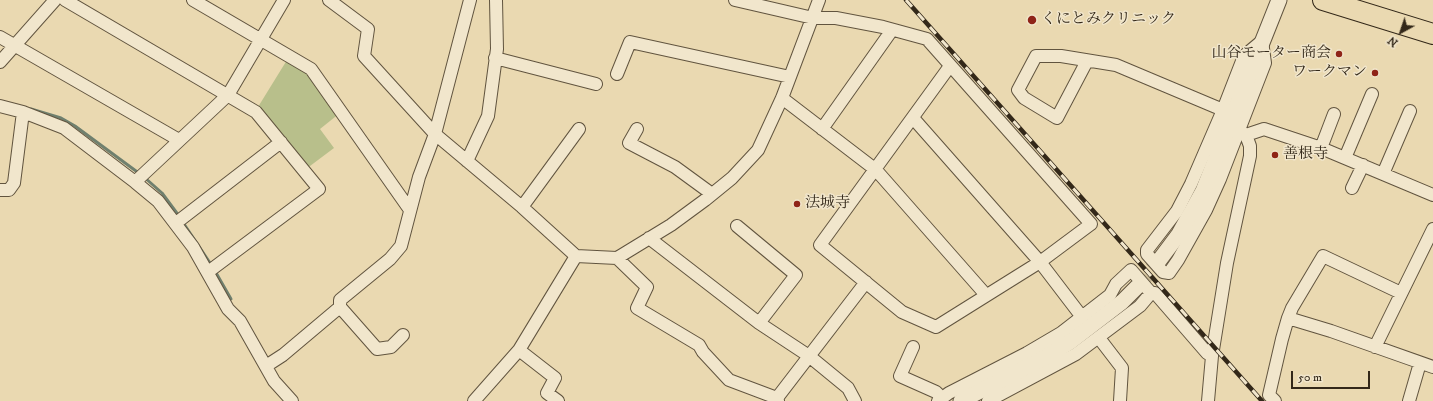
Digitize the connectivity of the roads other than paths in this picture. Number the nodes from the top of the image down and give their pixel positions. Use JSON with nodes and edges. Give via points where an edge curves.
{"nodes":[{"id":1,"x":55,"y":0,"type":"edge"},
{"id":2,"x":65,"y":0,"type":"edge"},
{"id":3,"x":193,"y":0,"type":"edge"},
{"id":4,"x":284,"y":0,"type":"edge"},
{"id":5,"x":329,"y":0,"type":"edge"},
{"id":6,"x":470,"y":0,"type":"edge"},
{"id":7,"x":496,"y":0,"type":"edge"},
{"id":8,"x":735,"y":0,"type":"edge"},
{"id":9,"x":819,"y":0,"type":"edge"},
{"id":10,"x":1279,"y":0,"type":"edge"},
{"id":11,"x":1323,"y":0,"type":"edge"},
{"id":12,"x":813,"y":18,"type":"junction"},
{"id":13,"x":892,"y":30,"type":"junction"},
{"id":14,"x":1433,"y":34,"type":"edge"},
{"id":15,"x":0,"y":37,"type":"edge"},
{"id":16,"x":260,"y":40,"type":"junction"},
{"id":17,"x":1262,"y":42,"type":"junction"},
{"id":18,"x":14,"y":46,"type":"junction"},
{"id":19,"x":495,"y":58,"type":"junction"},
{"id":20,"x":1087,"y":61,"type":"junction"},
{"id":21,"x":0,"y":62,"type":"edge"},
{"id":22,"x":950,"y":66,"type":"junction"},
{"id":23,"x":617,"y":74,"type":"dead end"},
{"id":24,"x":790,"y":77,"type":"junction"},
{"id":25,"x":596,"y":84,"type":"dead end"},
{"id":26,"x":1372,"y":94,"type":"dead end"},
{"id":27,"x":228,"y":95,"type":"junction"},
{"id":28,"x":782,"y":98,"type":"junction"},
{"id":29,"x":0,"y":106,"type":"edge"},
{"id":30,"x":1224,"y":110,"type":"junction"},
{"id":31,"x":1410,"y":111,"type":"dead end"},
{"id":32,"x":23,"y":112,"type":"junction"},
{"id":33,"x":1334,"y":114,"type":"dead end"},
{"id":34,"x":913,"y":118,"type":"junction"},
{"id":35,"x":579,"y":129,"type":"dead end"},
{"id":36,"x":637,"y":129,"type":"dead end"},
{"id":37,"x":822,"y":129,"type":"junction"},
{"id":38,"x":1243,"y":133,"type":"junction"},
{"id":39,"x":435,"y":134,"type":"junction"},
{"id":40,"x":179,"y":140,"type":"junction"},
{"id":41,"x":281,"y":142,"type":"junction"},
{"id":42,"x":1321,"y":148,"type":"junction"},
{"id":43,"x":1345,"y":158,"type":"junction"},
{"id":44,"x":467,"y":160,"type":"junction"},
{"id":45,"x":1363,"y":165,"type":"junction"},
{"id":46,"x":876,"y":170,"type":"junction"},
{"id":47,"x":1383,"y":174,"type":"junction"},
{"id":48,"x":140,"y":177,"type":"junction"},
{"id":49,"x":1352,"y":188,"type":"dead end"},
{"id":50,"x":0,"y":190,"type":"edge"},
{"id":51,"x":712,"y":194,"type":"junction"},
{"id":52,"x":1433,"y":195,"type":"edge"},
{"id":53,"x":522,"y":206,"type":"junction"},
{"id":54,"x":410,"y":210,"type":"junction"},
{"id":55,"x":179,"y":221,"type":"junction"},
{"id":56,"x":737,"y":226,"type":"dead end"},
{"id":57,"x":1433,"y":229,"type":"edge"},
{"id":58,"x":649,"y":238,"type":"junction"},
{"id":59,"x":576,"y":256,"type":"junction"},
{"id":60,"x":617,"y":258,"type":"junction"},
{"id":61,"x":1040,"y":262,"type":"junction"},
{"id":62,"x":1158,"y":262,"type":"tunnel mouth"},
{"id":63,"x":212,"y":269,"type":"junction"},
{"id":64,"x":866,"y":282,"type":"junction"},
{"id":65,"x":1136,"y":288,"type":"tunnel mouth"},
{"id":66,"x":1151,"y":293,"type":"junction"},
{"id":67,"x":1401,"y":293,"type":"junction"},
{"id":68,"x":986,"y":295,"type":"junction"},
{"id":69,"x":340,"y":307,"type":"junction"},
{"id":70,"x":1082,"y":317,"type":"junction"},
{"id":71,"x":1288,"y":318,"type":"junction"},
{"id":72,"x":759,"y":323,"type":"junction"},
{"id":73,"x":403,"y":335,"type":"dead end"},
{"id":74,"x":1099,"y":338,"type":"junction"},
{"id":75,"x":913,"y":348,"type":"dead end"},
{"id":76,"x":1375,"y":348,"type":"junction"},
{"id":77,"x":519,"y":350,"type":"junction"},
{"id":78,"x":810,"y":356,"type":"junction"},
{"id":79,"x":1212,"y":356,"type":"junction"},
{"id":80,"x":1420,"y":363,"type":"junction"},
{"id":81,"x":266,"y":366,"type":"junction"},
{"id":82,"x":1433,"y":367,"type":"edge"},
{"id":83,"x":543,"y":397,"type":"edge"},
{"id":84,"x":778,"y":400,"type":"edge"},
{"id":85,"x":940,"y":400,"type":"edge"},
{"id":86,"x":292,"y":401,"type":"edge"},
{"id":87,"x":474,"y":401,"type":"edge"},
{"id":88,"x":558,"y":401,"type":"edge"},
{"id":89,"x":855,"y":401,"type":"edge"},
{"id":90,"x":961,"y":401,"type":"edge"},
{"id":91,"x":988,"y":401,"type":"edge"},
{"id":92,"x":1120,"y":401,"type":"edge"},
{"id":93,"x":1208,"y":401,"type":"edge"},
{"id":94,"x":1275,"y":401,"type":"edge"},
{"id":95,"x":1409,"y":401,"type":"edge"}],
"edges":[{"from":1,"to":18,"type":"street"},
{"from":2,"to":27,"type":"street"},
{"from":3,"to":16,"type":"street"},
{"from":4,"to":16,"type":"street"},
{"from":5,"to":39,"type":"street","via":[[368,29],[364,56]]},
{"from":6,"to":39,"type":"street"},
{"from":7,"to":19,"type":"street"},
{"from":8,"to":12,"type":"street"},
{"from":9,"to":12,"type":"street"},
{"from":10,"to":17,"type":"street"},
{"from":11,"to":14,"type":"highway"},
{"from":12,"to":13,"type":"street","via":[[836,18]]},
{"from":12,"to":24,"type":"street"},
{"from":13,"to":22,"type":"street","via":[[927,39]]},
{"from":13,"to":37,"type":"street"},
{"from":15,"to":18,"type":"street"},
{"from":16,"to":27,"type":"street"},
{"from":16,"to":54,"type":"street","via":[[311,69]]},
{"from":17,"to":30,"type":"street","via":[[1244,56]]},
{"from":17,"to":38,"type":"street","via":[[1264,63]]},
{"from":17,"to":62,"type":"street","via":[[1203,190],[1179,234]]},
{"from":18,"to":21,"type":"street"},
{"from":18,"to":40,"type":"street"},
{"from":19,"to":25,"type":"street"},
{"from":19,"to":44,"type":"street","via":[[488,116]]},
{"from":20,"to":20,"type":"street","via":[[1058,118],[1024,98],[1018,90],[1036,56],[1061,56]]},
{"from":20,"to":30,"type":"street","via":[[1116,65]]},
{"from":22,"to":34,"type":"street"},
{"from":22,"to":61,"type":"street","via":[[1091,224]]},
{"from":23,"to":24,"type":"street","via":[[630,42]]},
{"from":24,"to":28,"type":"street"},
{"from":26,"to":43,"type":"street"},
{"from":27,"to":40,"type":"street"},
{"from":27,"to":41,"type":"street","via":[[256,112]]},
{"from":28,"to":37,"type":"street"},
{"from":28,"to":51,"type":"street","via":[[758,150],[732,178]]},
{"from":29,"to":32,"type":"street"},
{"from":30,"to":38,"type":"street","via":[[1177,211],[1148,250],[1147,254],[1163,272],[1169,273],[1178,260],[1206,210]]},
{"from":31,"to":47,"type":"street"},
{"from":32,"to":48,"type":"street","via":[[64,128]]},
{"from":32,"to":50,"type":"street","via":[[14,183],[9,190]]},
{"from":33,"to":42,"type":"street"},
{"from":34,"to":46,"type":"street"},
{"from":34,"to":61,"type":"street"},
{"from":35,"to":53,"type":"street"},
{"from":36,"to":51,"type":"street","via":[[629,143],[675,167]]},
{"from":37,"to":46,"type":"street"},
{"from":38,"to":42,"type":"street","via":[[1264,129]]},
{"from":38,"to":79,"type":"street","via":[[1250,146],[1250,156],[1227,263]]},
{"from":39,"to":44,"type":"street"},
{"from":39,"to":54,"type":"street"},
{"from":40,"to":48,"type":"street"},
{"from":41,"to":55,"type":"street"},
{"from":41,"to":63,"type":"street","via":[[319,189]]},
{"from":42,"to":43,"type":"street"},
{"from":43,"to":45,"type":"street"},
{"from":44,"to":53,"type":"street"},
{"from":45,"to":47,"type":"street"},
{"from":45,"to":49,"type":"street"},
{"from":46,"to":64,"type":"street","via":[[820,245]]},
{"from":46,"to":68,"type":"street"},
{"from":47,"to":52,"type":"street"},
{"from":48,"to":55,"type":"street","via":[[158,201]]},
{"from":51,"to":58,"type":"street"},
{"from":53,"to":59,"type":"street"},
{"from":54,"to":69,"type":"street","via":[[401,246],[390,259],[340,300]]},
{"from":55,"to":63,"type":"street"},
{"from":56,"to":72,"type":"street","via":[[796,276]]},
{"from":57,"to":67,"type":"street"},
{"from":58,"to":60,"type":"street"},
{"from":58,"to":72,"type":"street"},
{"from":59,"to":60,"type":"street"},
{"from":59,"to":77,"type":"street"},
{"from":60,"to":84,"type":"street","via":[[647,287],[637,308],[699,345],[728,380]]},
{"from":61,"to":68,"type":"street"},
{"from":61,"to":70,"type":"street"},
{"from":63,"to":81,"type":"street","via":[[228,309],[240,321]]},
{"from":64,"to":68,"type":"street","via":[[902,312],[936,327]]},
{"from":64,"to":78,"type":"street"},
{"from":65,"to":90,"type":"street","via":[[1070,342]]},
{"from":66,"to":70,"type":"street","via":[[1131,270],[1116,284],[1110,295]]},
{"from":66,"to":74,"type":"street","via":[[1140,306]]},
{"from":66,"to":79,"type":"street","via":[[1155,293]]},
{"from":67,"to":71,"type":"street","via":[[1323,256]]},
{"from":67,"to":76,"type":"street"},
{"from":69,"to":73,"type":"street","via":[[377,349],[391,347]]},
{"from":69,"to":81,"type":"street"},
{"from":70,"to":85,"type":"street","via":[[1033,350]]},
{"from":71,"to":76,"type":"street","via":[[1331,330]]},
{"from":71,"to":94,"type":"street","via":[[1269,395]]},
{"from":72,"to":78,"type":"street"},
{"from":74,"to":91,"type":"street","via":[[1056,366]]},
{"from":74,"to":92,"type":"street","via":[[1122,368]]},
{"from":75,"to":85,"type":"street","via":[[900,376],[936,392]]},
{"from":76,"to":80,"type":"street"},
{"from":77,"to":83,"type":"street","via":[[555,378]]},
{"from":77,"to":87,"type":"street"},
{"from":78,"to":84,"type":"street"},
{"from":78,"to":89,"type":"street","via":[[848,388]]},
{"from":79,"to":93,"type":"street"},
{"from":80,"to":82,"type":"street"},
{"from":80,"to":95,"type":"street"},
{"from":81,"to":86,"type":"street","via":[[274,381]]},
{"from":83,"to":88,"type":"street"}]}
